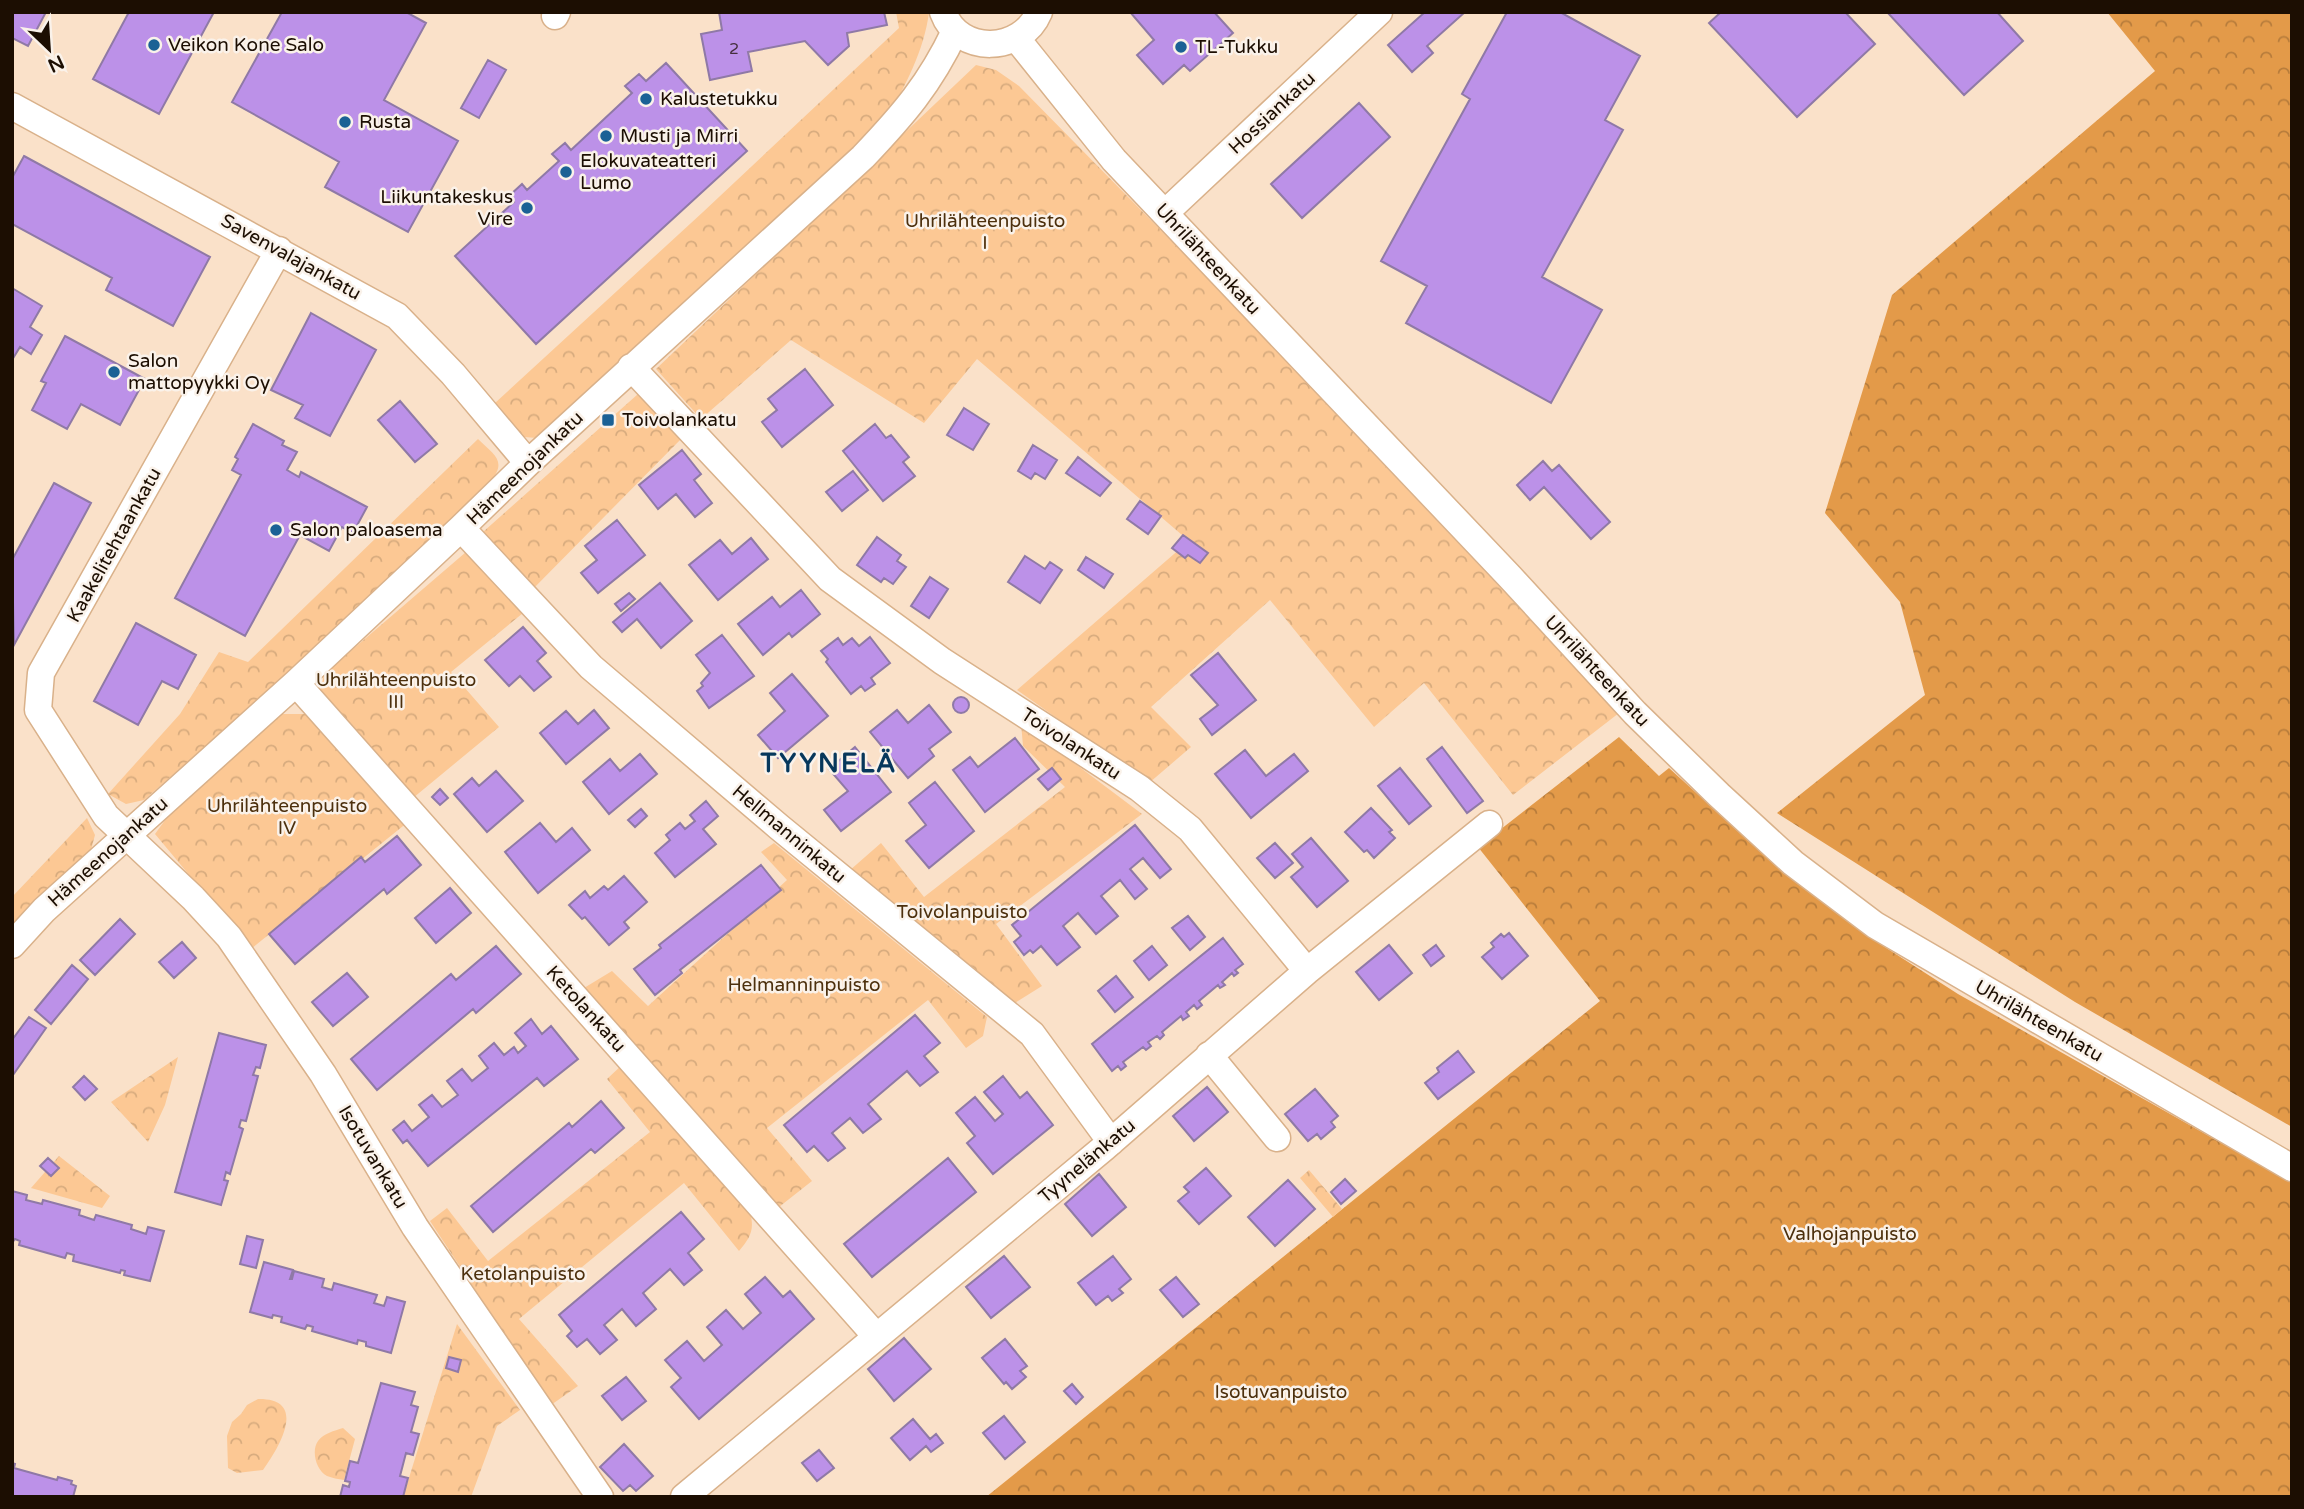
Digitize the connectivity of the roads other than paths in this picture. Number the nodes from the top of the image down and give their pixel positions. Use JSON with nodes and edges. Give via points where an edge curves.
{"nodes":[{"id":1,"x":1039,"y":12,"type":"edge"},
{"id":2,"x":1380,"y":12,"type":"edge"},
{"id":3,"x":949,"y":22,"type":"edge"},
{"id":4,"x":1017,"y":39,"type":"junction"},
{"id":5,"x":12,"y":106,"type":"edge"},
{"id":6,"x":1165,"y":213,"type":"junction"},
{"id":7,"x":279,"y":250,"type":"junction"},
{"id":8,"x":631,"y":367,"type":"junction"},
{"id":9,"x":528,"y":463,"type":"junction"},
{"id":10,"x":461,"y":528,"type":"junction"},
{"id":11,"x":296,"y":684,"type":"junction"},
{"id":12,"x":1489,"y":824,"type":"dead end"},
{"id":13,"x":126,"y":835,"type":"junction"},
{"id":14,"x":12,"y":945,"type":"edge"},
{"id":15,"x":1307,"y":971,"type":"junction"},
{"id":16,"x":1209,"y":1055,"type":"junction"},
{"id":17,"x":1277,"y":1138,"type":"dead end"},
{"id":18,"x":1111,"y":1142,"type":"junction"},
{"id":19,"x":2292,"y":1168,"type":"edge"},
{"id":20,"x":876,"y":1336,"type":"junction"},
{"id":21,"x":600,"y":1497,"type":"edge"},
{"id":22,"x":684,"y":1497,"type":"edge"}],
"edges":[{"from":1,"to":4,"type":"street"},
{"from":2,"to":6,"type":"street","name":"Hossiankatu"},
{"from":3,"to":4,"type":"street","via":[[970,41],[1001,44]]},
{"from":3,"to":8,"type":"street","name":"Hämeenojankatu","via":[[939,65],[906,112],[863,157]]},
{"from":4,"to":6,"type":"street","name":"Uhrilähteenkatu","via":[[1114,160]]},
{"from":5,"to":7,"type":"street","name":"Savenvalajankatu"},
{"from":6,"to":19,"type":"street","name":"Uhrilähteenkatu","via":[[1635,713],[1793,863],[1875,925]]},
{"from":7,"to":9,"type":"street","name":"Savenvalajankatu","via":[[397,316]]},
{"from":7,"to":13,"type":"street","name":"Kaakelitehtaankatu","via":[[41,673],[38,710],[106,816]]},
{"from":8,"to":9,"type":"street","name":"Hämeenojankatu"},
{"from":8,"to":15,"type":"street","name":"Toivolankatu","via":[[830,579],[942,660],[1139,788],[1190,829]]},
{"from":9,"to":10,"type":"street","name":"Hämeenojankatu"},
{"from":10,"to":11,"type":"street","name":"Hämeenojankatu"},
{"from":10,"to":18,"type":"street","name":"Hellmanninkatu","via":[[591,667],[1032,1034]]},
{"from":11,"to":13,"type":"street","name":"Hämeenojankatu"},
{"from":11,"to":20,"type":"street","name":"Ketolankatu"},
{"from":12,"to":15,"type":"street","name":"Tyynelänkatu"},
{"from":13,"to":14,"type":"street","name":"Hämeenojankatu"},
{"from":13,"to":21,"type":"street","name":"Isotuvankatu","via":[[229,937],[323,1074],[415,1227]]},
{"from":15,"to":16,"type":"street","name":"Tyynelänkatu"},
{"from":16,"to":17,"type":"street"},
{"from":16,"to":18,"type":"street","name":"Tyynelänkatu"},
{"from":18,"to":20,"type":"street","name":"Tyynelänkatu"},
{"from":20,"to":22,"type":"street","name":"Tyynelänkatu"}]}
